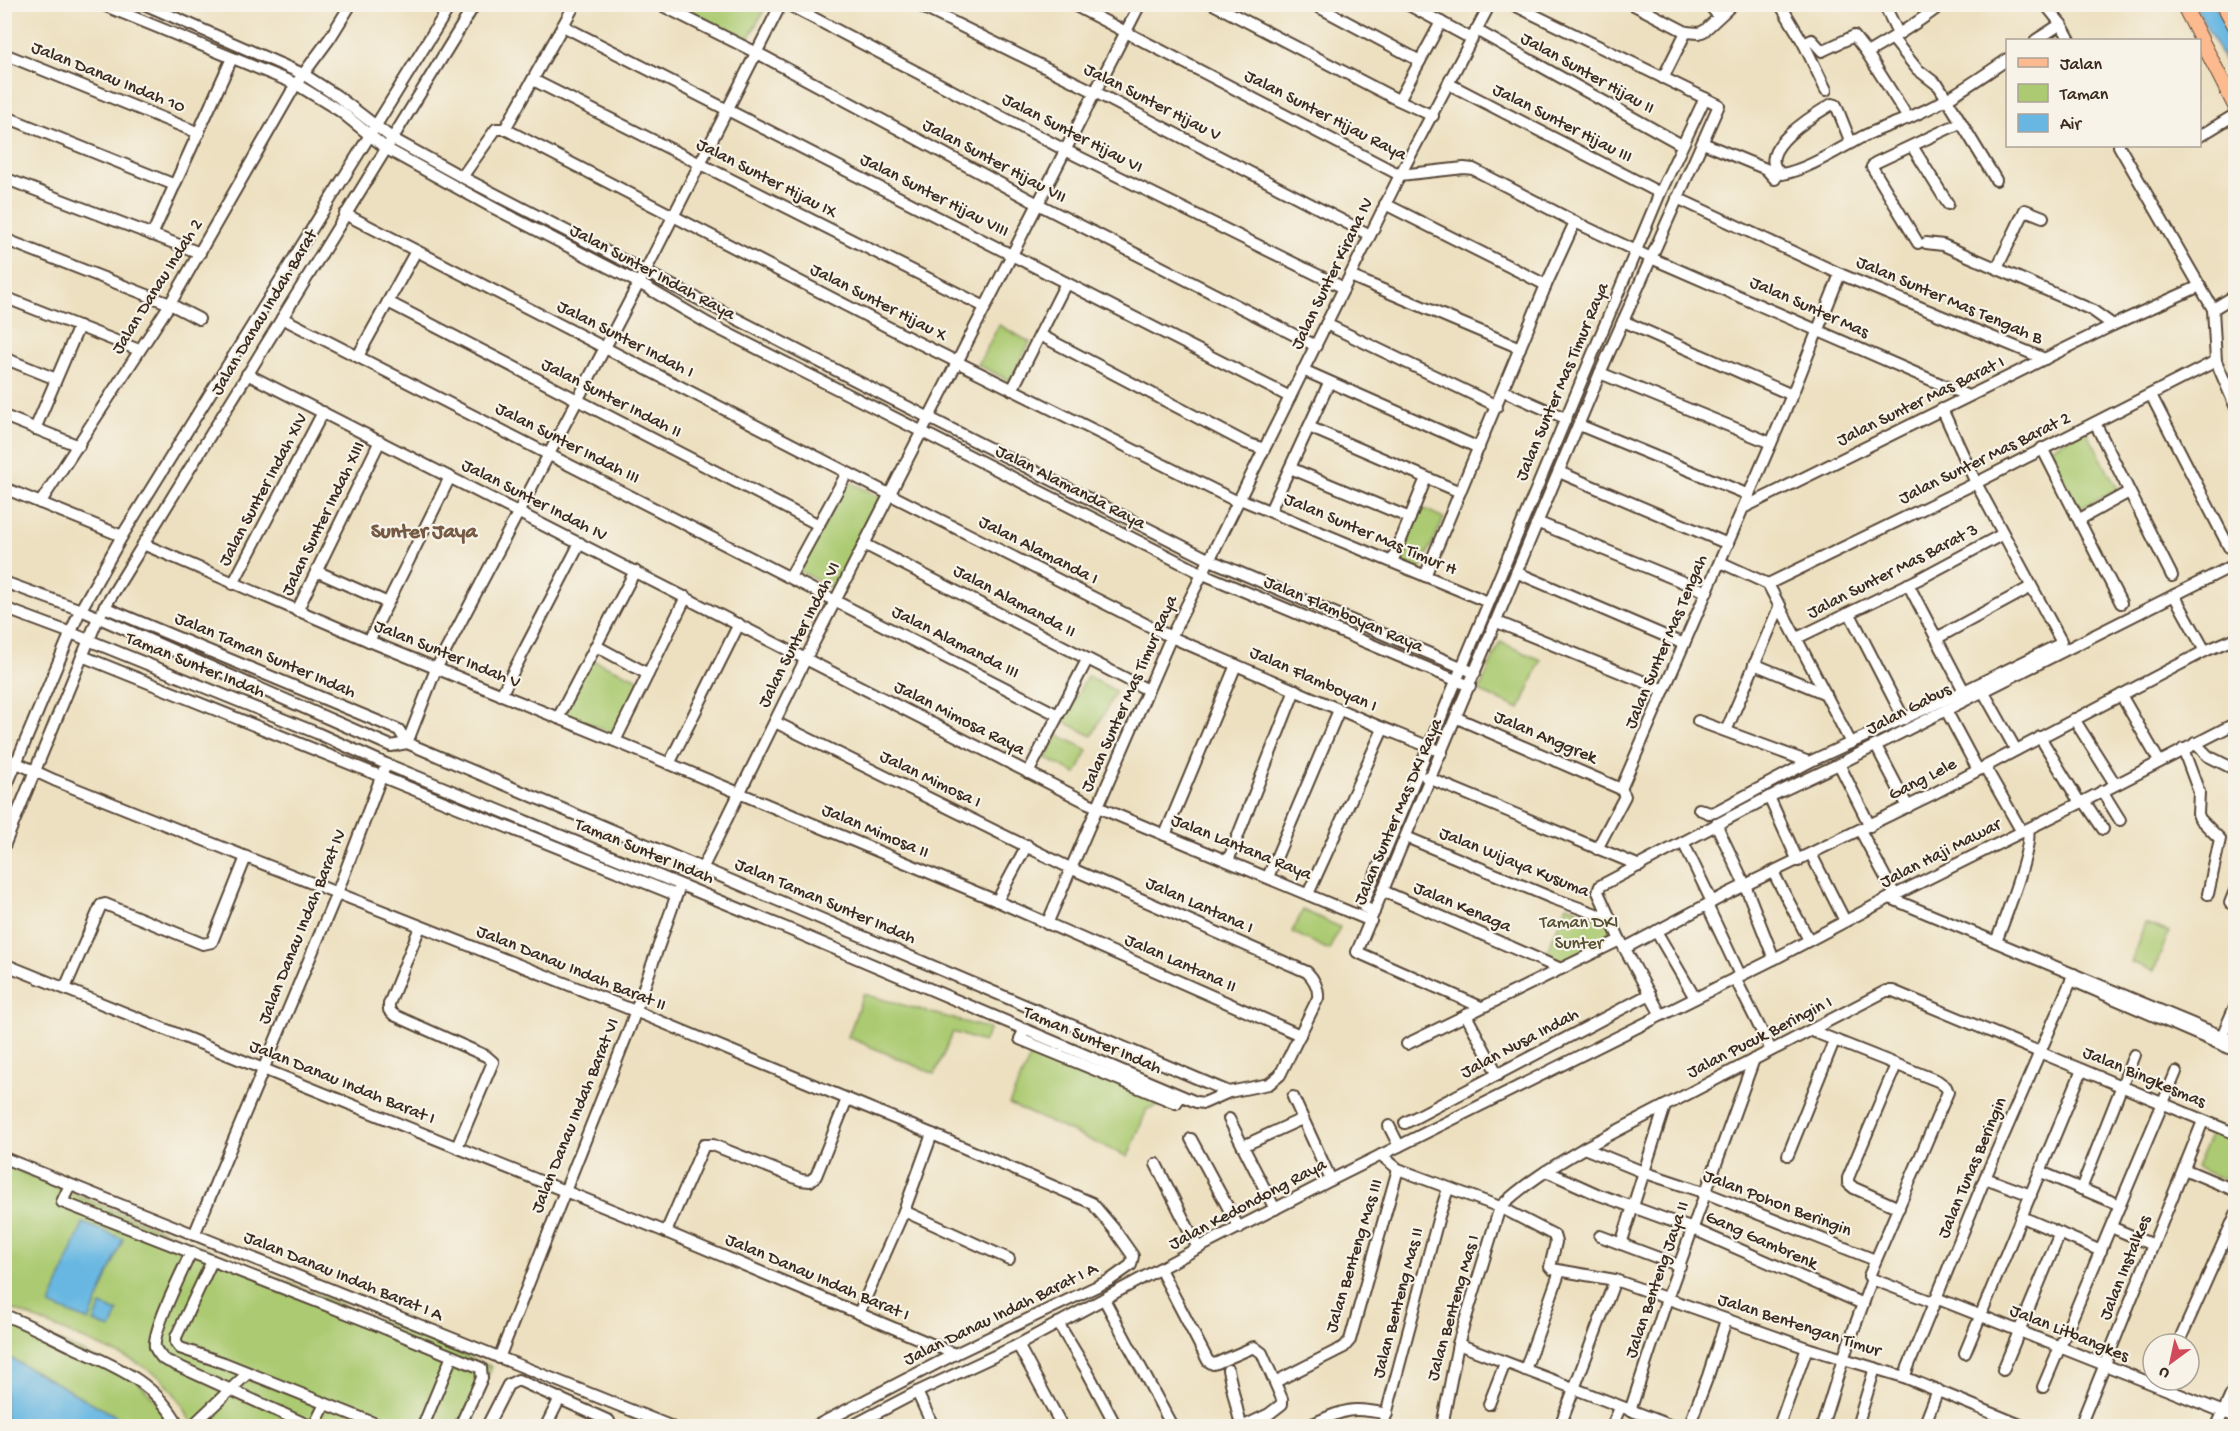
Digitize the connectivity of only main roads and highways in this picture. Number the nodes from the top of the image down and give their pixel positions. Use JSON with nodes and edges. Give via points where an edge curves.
{"nodes":[{"id":1,"x":2183,"y":4,"type":"edge"},
{"id":2,"x":2223,"y":4,"type":"edge"},
{"id":3,"x":2235,"y":28,"type":"edge"},
{"id":4,"x":2200,"y":39,"type":"edge"},
{"id":5,"x":2201,"y":40,"type":"edge"},
{"id":6,"x":2235,"y":108,"type":"edge"}],
"edges":[{"from":1,"to":4,"type":"main road"},
{"from":2,"to":3,"type":"main road"},
{"from":5,"to":6,"type":"main road"}]}
